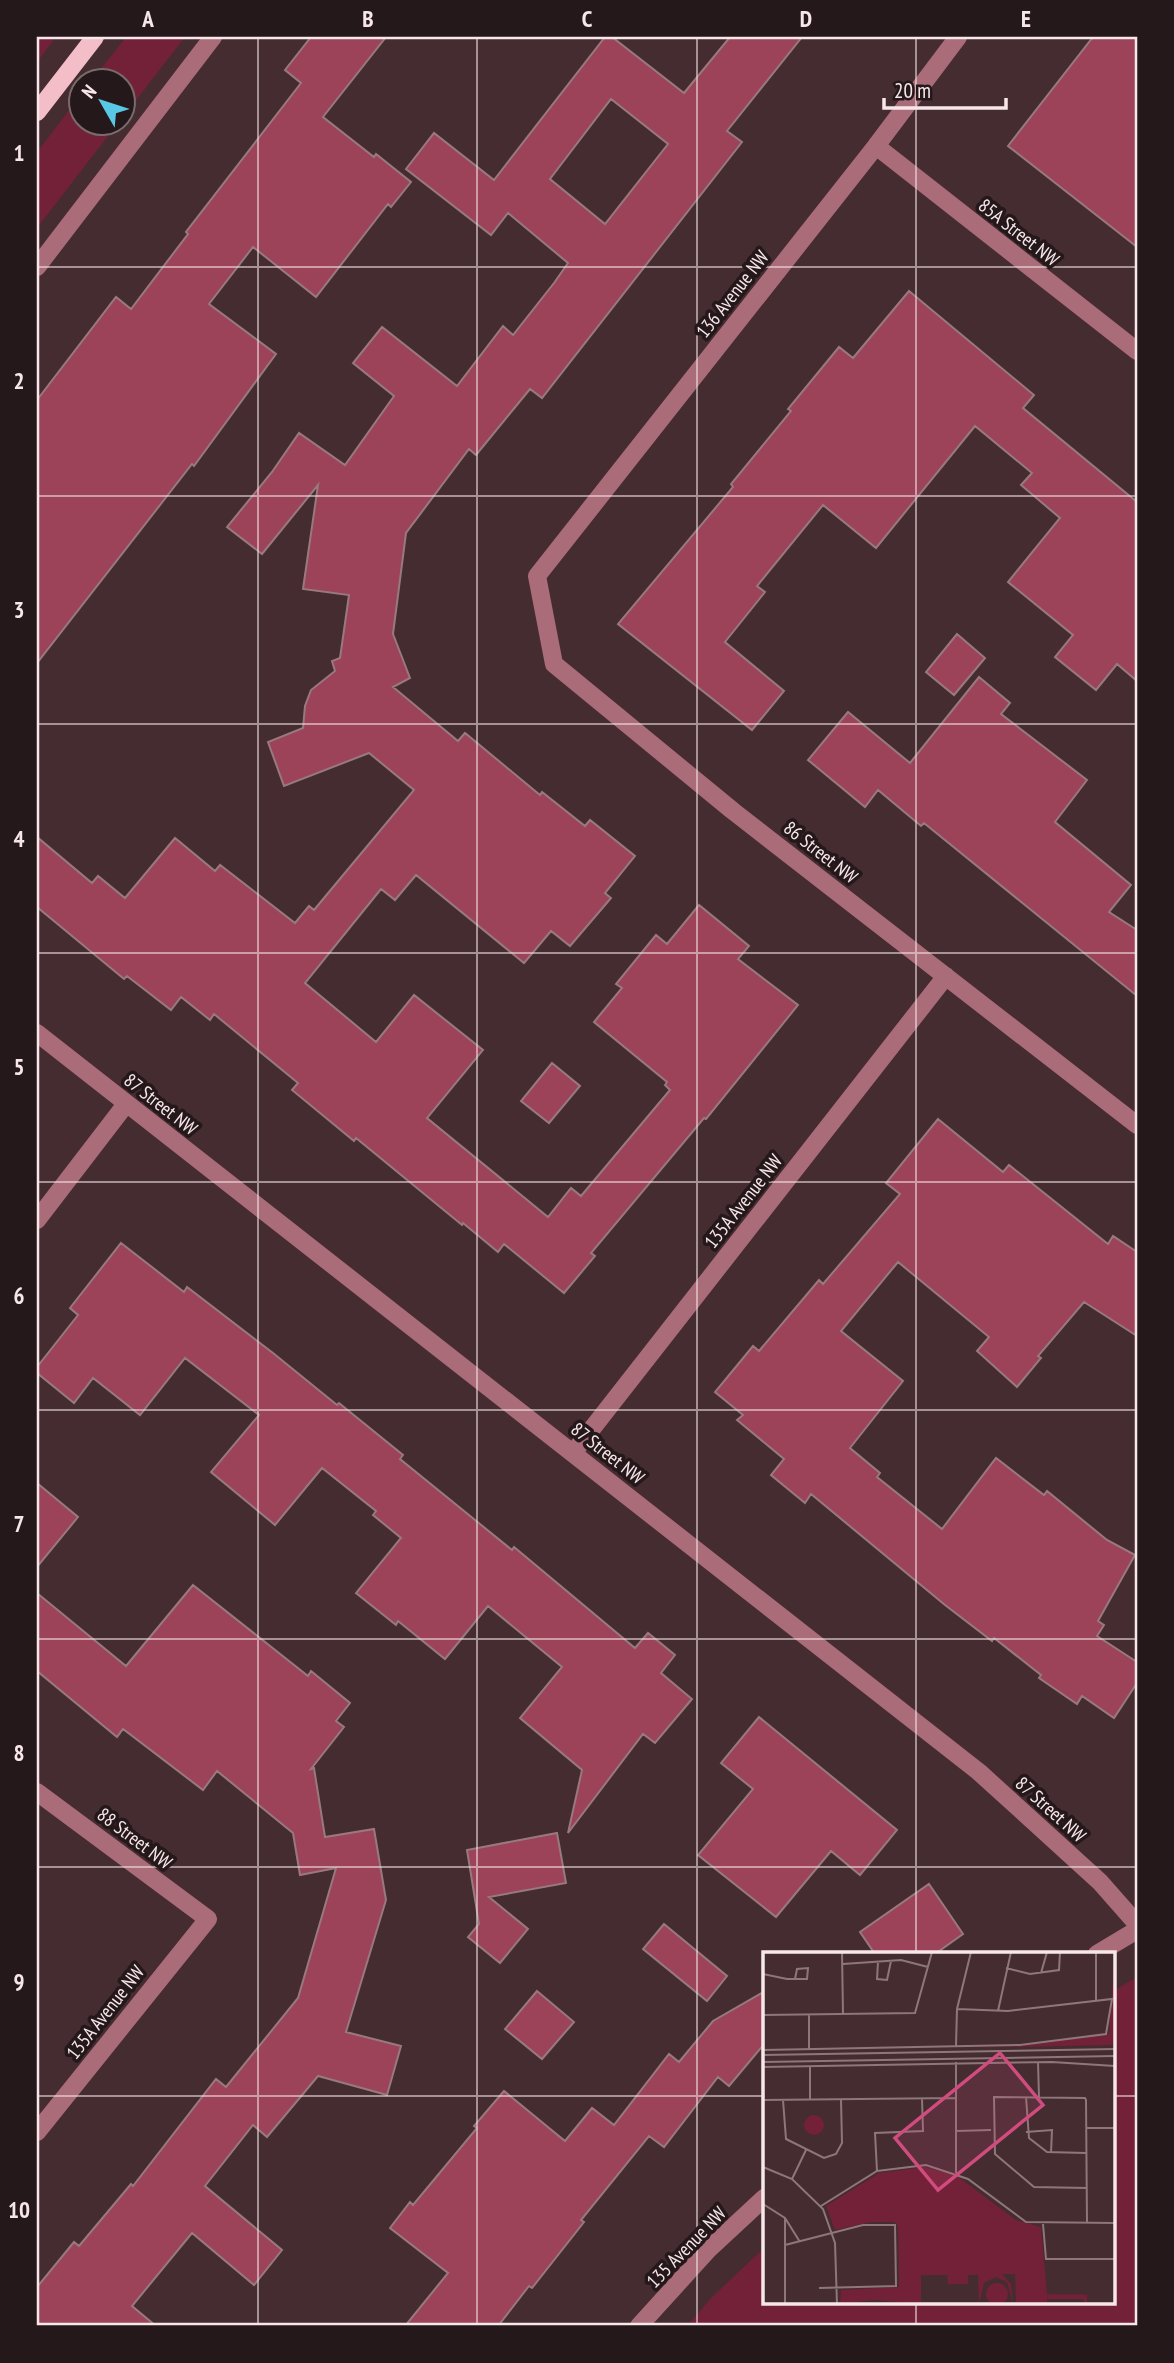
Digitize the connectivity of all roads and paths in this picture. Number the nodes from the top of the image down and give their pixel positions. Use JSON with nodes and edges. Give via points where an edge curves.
{"nodes":[{"id":1,"x":95,"y":37,"type":"edge"},
{"id":2,"x":213,"y":37,"type":"edge"},
{"id":3,"x":958,"y":37,"type":"edge"},
{"id":4,"x":37,"y":112,"type":"edge"},
{"id":5,"x":876,"y":146,"type":"junction"},
{"id":6,"x":37,"y":267,"type":"edge"},
{"id":7,"x":1137,"y":351,"type":"edge"},
{"id":8,"x":537,"y":576,"type":"joint"},
{"id":9,"x":946,"y":976,"type":"junction"},
{"id":10,"x":37,"y":1033,"type":"edge"},
{"id":11,"x":126,"y":1104,"type":"junction"},
{"id":12,"x":1137,"y":1125,"type":"edge"},
{"id":13,"x":37,"y":1220,"type":"edge"},
{"id":14,"x":573,"y":1453,"type":"junction"},
{"id":15,"x":37,"y":1792,"type":"edge"},
{"id":16,"x":208,"y":1919,"type":"joint"},
{"id":17,"x":1137,"y":1924,"type":"edge"},
{"id":18,"x":1137,"y":1930,"type":"edge"},
{"id":19,"x":1100,"y":1952,"type":"edge"},
{"id":20,"x":37,"y":2132,"type":"edge"},
{"id":21,"x":763,"y":2200,"type":"edge"},
{"id":22,"x":639,"y":2326,"type":"edge"}],
"edges":[{"from":1,"to":4,"type":"main road"},
{"from":2,"to":6,"type":"street"},
{"from":3,"to":5,"type":"street","name":"136 Avenue NW"},
{"from":5,"to":7,"type":"street","name":"85A Street NW"},
{"from":5,"to":8,"type":"street","name":"136 Avenue NW"},
{"from":8,"to":9,"type":"street","name":"86 Street NW","via":[[554,664],[733,811]]},
{"from":9,"to":12,"type":"street","name":"86 Street NW"},
{"from":9,"to":14,"type":"street","name":"135A Avenue NW"},
{"from":10,"to":11,"type":"street","name":"87 Street NW"},
{"from":11,"to":13,"type":"street"},
{"from":11,"to":14,"type":"street","name":"87 Street NW"},
{"from":14,"to":17,"type":"street","name":"87 Street NW","via":[[979,1772],[1100,1882]]},
{"from":15,"to":16,"type":"street","name":"88 Street NW"},
{"from":16,"to":20,"type":"street","name":"135A Avenue NW"},
{"from":18,"to":19,"type":"street"},
{"from":21,"to":22,"type":"street","name":"135 Avenue NW","via":[[708,2250]]}]}
